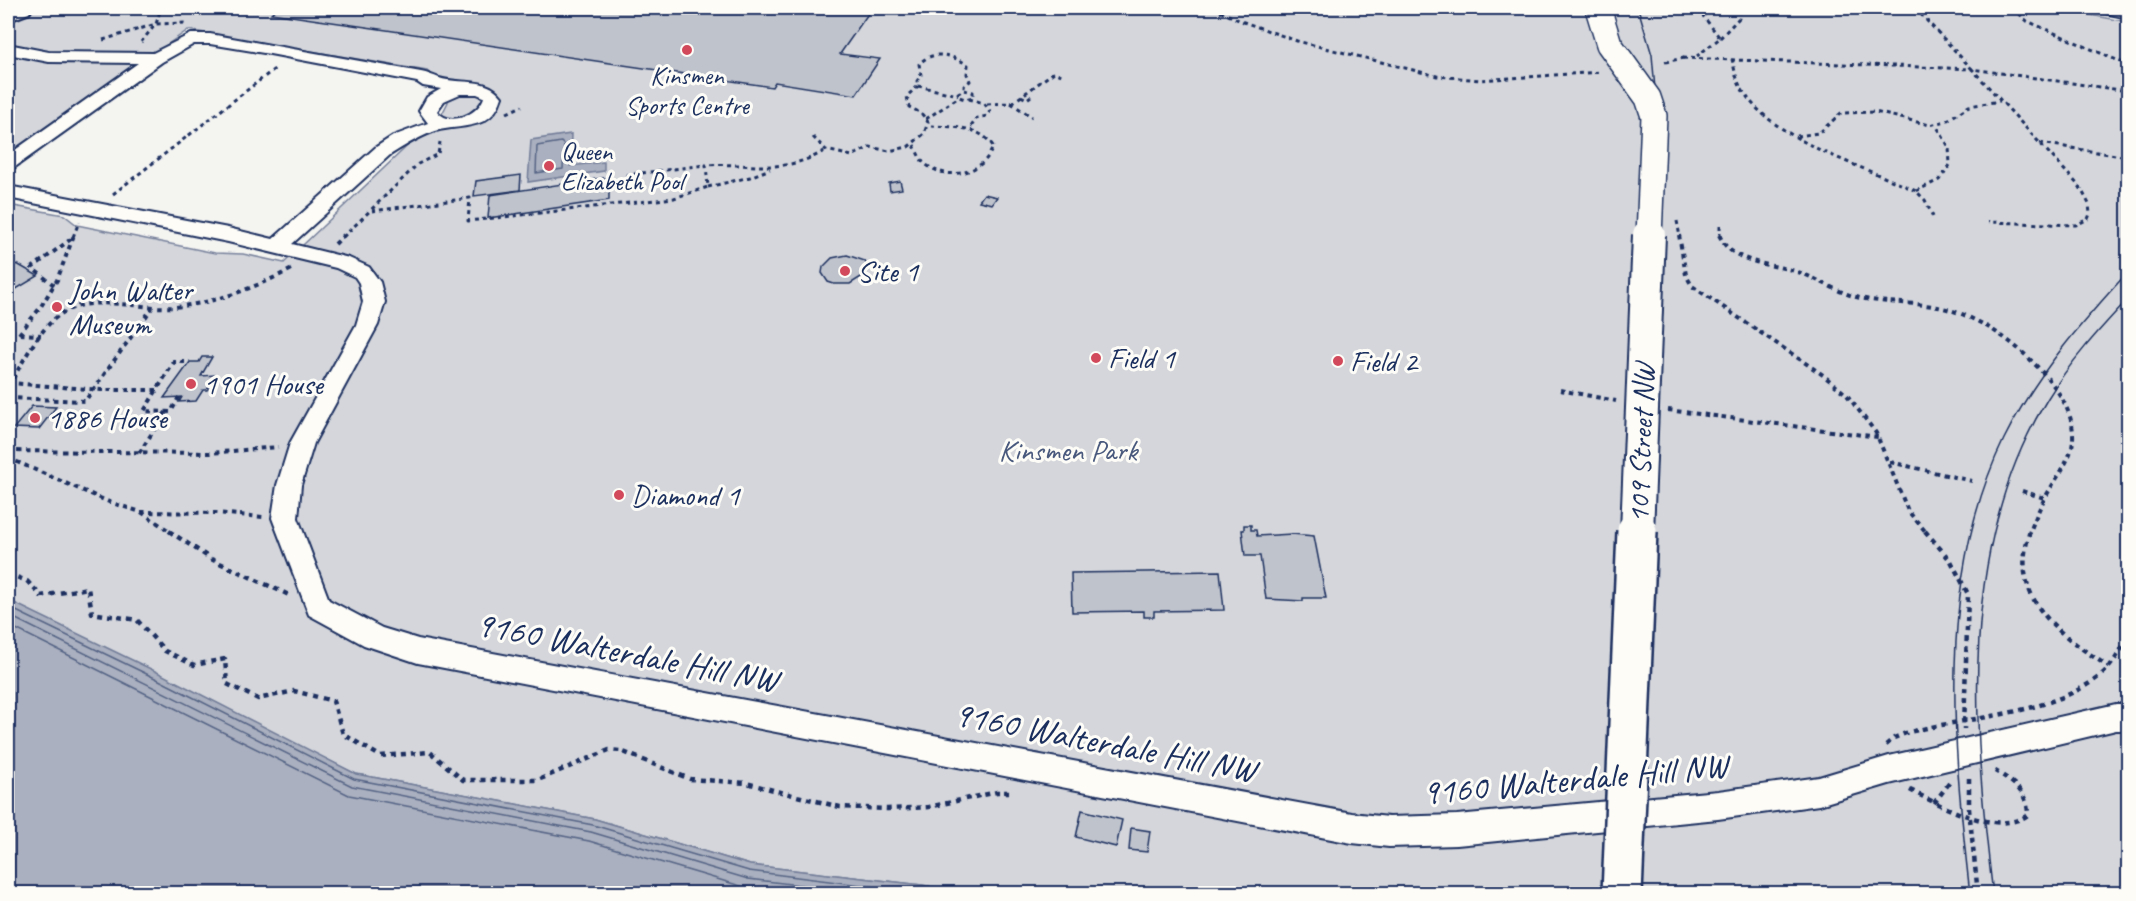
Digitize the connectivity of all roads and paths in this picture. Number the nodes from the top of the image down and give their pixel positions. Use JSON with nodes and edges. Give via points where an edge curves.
{"nodes":[{"id":1,"x":21,"y":8,"type":"edge"},
{"id":2,"x":1213,"y":8,"type":"edge"},
{"id":3,"x":1598,"y":8,"type":"edge"},
{"id":4,"x":1697,"y":8,"type":"edge"},
{"id":5,"x":1740,"y":8,"type":"edge"},
{"id":6,"x":1915,"y":8,"type":"edge"},
{"id":7,"x":2013,"y":8,"type":"edge"},
{"id":8,"x":2102,"y":8,"type":"edge"},
{"id":9,"x":2128,"y":13,"type":"edge"},
{"id":10,"x":8,"y":14,"type":"edge"},
{"id":11,"x":186,"y":23,"type":"dead end"},
{"id":12,"x":1720,"y":38,"type":"junction"},
{"id":13,"x":97,"y":41,"type":"dead end"},
{"id":14,"x":181,"y":43,"type":"junction"},
{"id":15,"x":8,"y":49,"type":"edge"},
{"id":16,"x":294,"y":53,"type":"junction"},
{"id":17,"x":71,"y":57,"type":"junction"},
{"id":18,"x":156,"y":58,"type":"junction"},
{"id":19,"x":1683,"y":58,"type":"junction"},
{"id":20,"x":1732,"y":59,"type":"junction"},
{"id":21,"x":1665,"y":62,"type":"dead end"},
{"id":22,"x":2128,"y":65,"type":"edge"},
{"id":23,"x":1972,"y":69,"type":"junction"},
{"id":24,"x":1596,"y":73,"type":"dead end"},
{"id":25,"x":1064,"y":76,"type":"dead end"},
{"id":26,"x":429,"y":82,"type":"junction"},
{"id":27,"x":918,"y":86,"type":"junction"},
{"id":28,"x":476,"y":88,"type":"junction"},
{"id":29,"x":964,"y":90,"type":"junction"},
{"id":30,"x":2128,"y":91,"type":"edge"},
{"id":31,"x":958,"y":96,"type":"junction"},
{"id":32,"x":969,"y":99,"type":"junction"},
{"id":33,"x":2000,"y":100,"type":"junction"},
{"id":34,"x":432,"y":103,"type":"junction"},
{"id":35,"x":1012,"y":103,"type":"junction"},
{"id":36,"x":985,"y":104,"type":"junction"},
{"id":37,"x":522,"y":106,"type":"dead end"},
{"id":38,"x":503,"y":114,"type":"dead end"},
{"id":39,"x":1032,"y":117,"type":"dead end"},
{"id":40,"x":926,"y":119,"type":"junction"},
{"id":41,"x":1936,"y":125,"type":"junction"},
{"id":42,"x":928,"y":126,"type":"junction"},
{"id":43,"x":970,"y":128,"type":"junction"},
{"id":44,"x":445,"y":130,"type":"junction"},
{"id":45,"x":1796,"y":136,"type":"junction"},
{"id":46,"x":813,"y":137,"type":"dead end"},
{"id":47,"x":2040,"y":143,"type":"junction"},
{"id":48,"x":914,"y":145,"type":"junction"},
{"id":49,"x":826,"y":150,"type":"junction"},
{"id":50,"x":2128,"y":157,"type":"edge"},
{"id":51,"x":8,"y":163,"type":"edge"},
{"id":52,"x":706,"y":165,"type":"junction"},
{"id":53,"x":771,"y":169,"type":"junction"},
{"id":54,"x":626,"y":175,"type":"dead end"},
{"id":55,"x":708,"y":187,"type":"junction"},
{"id":56,"x":1916,"y":191,"type":"junction"},
{"id":57,"x":8,"y":192,"type":"edge"},
{"id":58,"x":94,"y":208,"type":"junction"},
{"id":59,"x":371,"y":211,"type":"junction"},
{"id":60,"x":1934,"y":219,"type":"dead end"},
{"id":61,"x":1677,"y":221,"type":"dead end"},
{"id":62,"x":1720,"y":222,"type":"dead end"},
{"id":63,"x":1988,"y":222,"type":"dead end"},
{"id":64,"x":73,"y":237,"type":"junction"},
{"id":65,"x":278,"y":246,"type":"junction"},
{"id":66,"x":320,"y":258,"type":"junction"},
{"id":67,"x":54,"y":285,"type":"junction"},
{"id":68,"x":153,"y":307,"type":"junction"},
{"id":69,"x":41,"y":335,"type":"junction"},
{"id":70,"x":190,"y":362,"type":"dead end"},
{"id":71,"x":93,"y":390,"type":"junction"},
{"id":72,"x":157,"y":390,"type":"junction"},
{"id":73,"x":1560,"y":390,"type":"dead end"},
{"id":74,"x":179,"y":397,"type":"dead end"},
{"id":75,"x":8,"y":398,"type":"edge"},
{"id":76,"x":1622,"y":402,"type":"dead end"},
{"id":77,"x":1664,"y":410,"type":"dead end"},
{"id":78,"x":167,"y":412,"type":"junction"},
{"id":79,"x":1878,"y":437,"type":"junction"},
{"id":80,"x":303,"y":443,"type":"junction"},
{"id":81,"x":8,"y":451,"type":"edge"},
{"id":82,"x":139,"y":454,"type":"junction"},
{"id":83,"x":8,"y":458,"type":"edge"},
{"id":84,"x":1890,"y":462,"type":"junction"},
{"id":85,"x":1972,"y":481,"type":"dead end"},
{"id":86,"x":2022,"y":491,"type":"dead end"},
{"id":87,"x":2044,"y":498,"type":"junction"},
{"id":88,"x":141,"y":512,"type":"junction"},
{"id":89,"x":285,"y":518,"type":"junction"},
{"id":90,"x":8,"y":574,"type":"edge"},
{"id":91,"x":318,"y":607,"type":"junction"},
{"id":92,"x":2128,"y":637,"type":"edge"},
{"id":93,"x":2109,"y":667,"type":"junction"},
{"id":94,"x":2128,"y":717,"type":"edge"},
{"id":95,"x":1964,"y":720,"type":"junction"},
{"id":96,"x":1966,"y":763,"type":"junction"},
{"id":97,"x":1992,"y":770,"type":"dead end"},
{"id":98,"x":1889,"y":771,"type":"junction"},
{"id":99,"x":1024,"y":792,"type":"dead end"},
{"id":100,"x":1934,"y":803,"type":"junction"},
{"id":101,"x":1622,"y":894,"type":"edge"},
{"id":102,"x":1978,"y":894,"type":"edge"}],
"edges":[{"from":1,"to":10,"type":"main road"},
{"from":2,"to":24,"type":"path","via":[[1297,41],[1437,76],[1480,80]]},
{"from":3,"to":101,"type":"main road","name":"109 Street NW","bridge":true,"via":[[1609,44],[1648,98],[1654,116]]},
{"from":4,"to":12,"type":"path"},
{"from":5,"to":12,"type":"path","via":[[1739,18]]},
{"from":6,"to":23,"type":"path"},
{"from":7,"to":22,"type":"path","via":[[2027,21]]},
{"from":8,"to":9,"type":"street"},
{"from":11,"to":13,"type":"path","via":[[156,24]]},
{"from":12,"to":19,"type":"path","via":[[1698,56]]},
{"from":14,"to":16,"type":"street","via":[[210,39]]},
{"from":14,"to":17,"type":"street","via":[[139,45]]},
{"from":14,"to":18,"type":"street"},
{"from":15,"to":17,"type":"street","via":[[28,55]]},
{"from":16,"to":26,"type":"street","via":[[421,77]]},
{"from":16,"to":58,"type":"path"},
{"from":17,"to":18,"type":"street"},
{"from":18,"to":51,"type":"street"},
{"from":19,"to":20,"type":"path"},
{"from":19,"to":21,"type":"path"},
{"from":20,"to":23,"type":"path"},
{"from":20,"to":45,"type":"path","via":[[1735,76],[1746,96],[1766,116]]},
{"from":23,"to":30,"type":"path"},
{"from":23,"to":33,"type":"path"},
{"from":25,"to":35,"type":"path","via":[[1054,72]]},
{"from":26,"to":28,"type":"street"},
{"from":26,"to":34,"type":"street"},
{"from":27,"to":29,"type":"path","via":[[920,62],[941,54],[968,65],[970,81]]},
{"from":27,"to":31,"type":"path"},
{"from":27,"to":40,"type":"path","via":[[907,96],[909,107]]},
{"from":28,"to":34,"type":"street","via":[[454,90]]},
{"from":28,"to":44,"type":"street","via":[[494,97],[490,108]]},
{"from":29,"to":31,"type":"path"},
{"from":29,"to":32,"type":"path","via":[[973,92]]},
{"from":31,"to":32,"type":"path"},
{"from":31,"to":40,"type":"path"},
{"from":32,"to":36,"type":"path"},
{"from":33,"to":41,"type":"path","via":[[1970,106]]},
{"from":33,"to":47,"type":"path"},
{"from":34,"to":44,"type":"street","via":[[430,116]]},
{"from":35,"to":36,"type":"path"},
{"from":35,"to":39,"type":"path"},
{"from":36,"to":43,"type":"path","via":[[989,114],[977,118]]},
{"from":37,"to":38,"type":"path"},
{"from":40,"to":42,"type":"path"},
{"from":41,"to":45,"type":"path","via":[[1887,114],[1849,111],[1836,115],[1819,133]]},
{"from":41,"to":56,"type":"path","via":[[1948,142],[1951,165],[1942,178]]},
{"from":42,"to":43,"type":"path"},
{"from":42,"to":48,"type":"path"},
{"from":43,"to":48,"type":"path","via":[[991,138],[995,149],[990,160],[970,171],[935,170],[921,159]]},
{"from":44,"to":59,"type":"path","via":[[438,154],[418,164]]},
{"from":44,"to":65,"type":"street","via":[[400,140],[383,151]]},
{"from":45,"to":56,"type":"path"},
{"from":46,"to":49,"type":"path"},
{"from":47,"to":50,"type":"path"},
{"from":47,"to":63,"type":"path","via":[[2080,187],[2091,210],[2090,218],[2076,225]]},
{"from":48,"to":49,"type":"path","via":[[886,151],[865,148],[852,156]]},
{"from":49,"to":53,"type":"path","via":[[802,164]]},
{"from":52,"to":53,"type":"path","via":[[727,163]]},
{"from":52,"to":54,"type":"path"},
{"from":52,"to":55,"type":"path"},
{"from":53,"to":55,"type":"path"},
{"from":55,"to":59,"type":"path","via":[[674,198],[468,221],[470,198]]},
{"from":56,"to":60,"type":"path"},
{"from":57,"to":58,"type":"street"},
{"from":58,"to":64,"type":"path","via":[[76,225]]},
{"from":58,"to":65,"type":"street"},
{"from":59,"to":66,"type":"path"},
{"from":61,"to":79,"type":"path","via":[[1686,275],[1692,286],[1823,375],[1857,406]]},
{"from":62,"to":87,"type":"path","via":[[1721,242],[1741,256],[1796,272],[1851,296],[1932,304],[1956,312],[1980,322],[2024,353],[2057,391],[2073,429],[2072,446]]},
{"from":64,"to":67,"type":"path"},
{"from":64,"to":67,"type":"path","via":[[32,268]]},
{"from":65,"to":66,"type":"street"},
{"from":66,"to":68,"type":"path","via":[[310,267],[300,264],[255,286],[210,301]]},
{"from":66,"to":80,"type":"street","via":[[362,272],[374,302],[367,325]]},
{"from":67,"to":69,"type":"path","via":[[19,334]]},
{"from":68,"to":69,"type":"path","via":[[90,304],[60,314]]},
{"from":68,"to":71,"type":"path"},
{"from":69,"to":71,"type":"path","via":[[10,383]]},
{"from":70,"to":72,"type":"path","via":[[174,362]]},
{"from":71,"to":72,"type":"path"},
{"from":71,"to":75,"type":"path","via":[[85,401]]},
{"from":72,"to":78,"type":"path","via":[[144,411]]},
{"from":73,"to":76,"type":"path"},
{"from":74,"to":78,"type":"path","via":[[171,412]]},
{"from":77,"to":79,"type":"path"},
{"from":78,"to":82,"type":"path"},
{"from":79,"to":84,"type":"path"},
{"from":80,"to":82,"type":"path","via":[[242,453]]},
{"from":80,"to":89,"type":"street","via":[[289,485]]},
{"from":81,"to":82,"type":"path"},
{"from":83,"to":88,"type":"path"},
{"from":84,"to":85,"type":"path"},
{"from":84,"to":95,"type":"path","via":[[1908,511],[1951,561],[1968,594]]},
{"from":86,"to":87,"type":"path"},
{"from":87,"to":93,"type":"path","via":[[2026,540],[2023,562],[2027,586],[2041,612],[2067,638]]},
{"from":88,"to":89,"type":"path"},
{"from":88,"to":91,"type":"path","via":[[211,559]]},
{"from":89,"to":91,"type":"street"},
{"from":90,"to":99,"type":"path","via":[[27,581],[41,596],[88,588],[92,613],[137,620],[165,651],[194,665],[225,658],[227,684],[258,699],[294,691],[333,701],[343,734],[380,756],[430,752],[463,780],[538,780],[609,750],[621,751],[690,779],[747,783],[840,807],[929,807],[997,792]]},
{"from":91,"to":98,"type":"street","name":"9160 Walterdale Hill NW","via":[[374,637],[418,651],[1389,832],[1457,830],[1718,805],[1819,791]]},
{"from":92,"to":93,"type":"path"},
{"from":93,"to":95,"type":"path","via":[[2073,692]]},
{"from":94,"to":96,"type":"street","name":"9160 Walterdale Hill NW","via":[[2116,717]]},
{"from":95,"to":96,"type":"path"},
{"from":95,"to":98,"type":"path","via":[[1908,732],[1886,743],[1883,758]]},
{"from":96,"to":98,"type":"street","name":"9160 Walterdale Hill NW"},
{"from":96,"to":100,"type":"path"},
{"from":96,"to":102,"type":"path","bridge":true},
{"from":97,"to":100,"type":"path","via":[[2021,790],[2029,810],[2023,821],[2008,825]]},
{"from":98,"to":100,"type":"path","via":[[1907,788]]}]}
